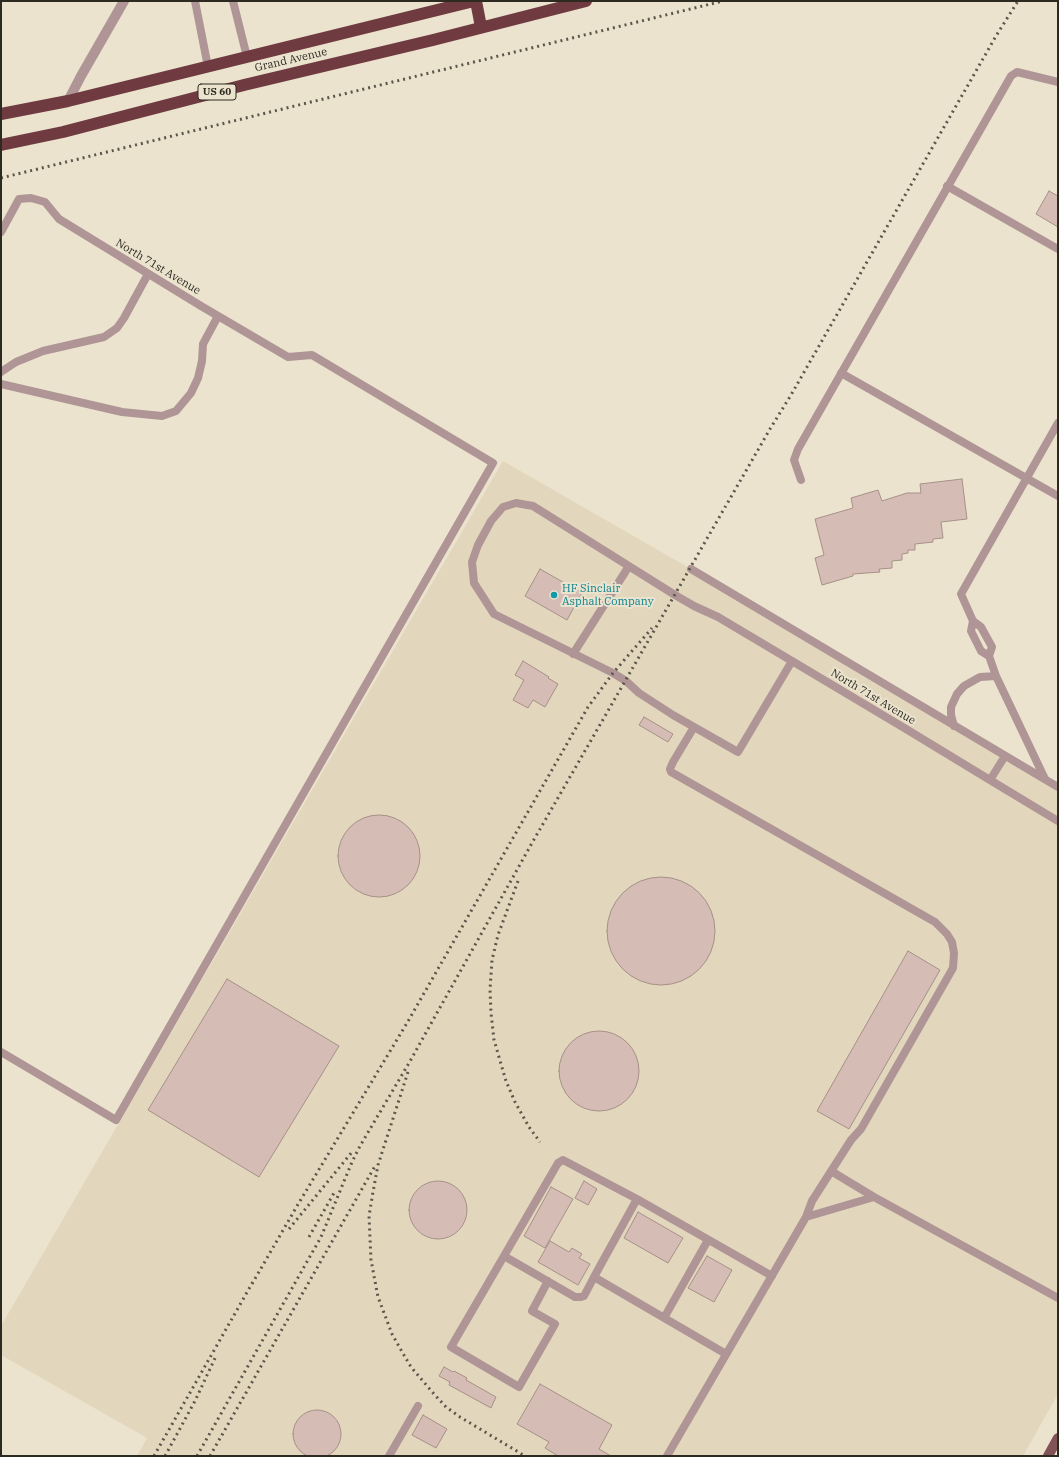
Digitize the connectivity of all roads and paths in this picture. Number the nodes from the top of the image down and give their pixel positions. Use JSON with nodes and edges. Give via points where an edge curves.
{"nodes":[{"id":1,"x":124,"y":1,"type":"edge"},
{"id":2,"x":195,"y":1,"type":"edge"},
{"id":3,"x":233,"y":1,"type":"edge"},
{"id":4,"x":475,"y":1,"type":"edge"},
{"id":5,"x":586,"y":1,"type":"edge"},
{"id":6,"x":481,"y":27,"type":"junction"},
{"id":7,"x":247,"y":57,"type":"junction"},
{"id":8,"x":208,"y":67,"type":"junction"},
{"id":9,"x":1058,"y":82,"type":"edge"},
{"id":10,"x":68,"y":101,"type":"junction"},
{"id":11,"x":1,"y":114,"type":"edge"},
{"id":12,"x":1,"y":145,"type":"edge"},
{"id":13,"x":947,"y":186,"type":"junction"},
{"id":14,"x":1,"y":232,"type":"edge"},
{"id":15,"x":1058,"y":249,"type":"edge"},
{"id":16,"x":148,"y":274,"type":"junction"},
{"id":17,"x":218,"y":316,"type":"junction"},
{"id":18,"x":1,"y":372,"type":"edge"},
{"id":19,"x":841,"y":373,"type":"junction"},
{"id":20,"x":1,"y":384,"type":"edge"},
{"id":21,"x":1058,"y":423,"type":"edge"},
{"id":22,"x":1026,"y":478,"type":"junction"},
{"id":23,"x":801,"y":480,"type":"dead end"},
{"id":24,"x":1058,"y":496,"type":"edge"},
{"id":25,"x":629,"y":566,"type":"junction"},
{"id":26,"x":691,"y":569,"type":"dead end"},
{"id":27,"x":573,"y":654,"type":"junction"},
{"id":28,"x":792,"y":661,"type":"junction"},
{"id":29,"x":996,"y":676,"type":"junction"},
{"id":30,"x":954,"y":726,"type":"junction"},
{"id":31,"x":694,"y":727,"type":"junction"},
{"id":32,"x":1005,"y":756,"type":"junction"},
{"id":33,"x":1045,"y":779,"type":"junction"},
{"id":34,"x":990,"y":780,"type":"junction"},
{"id":35,"x":1058,"y":787,"type":"edge"},
{"id":36,"x":1058,"y":821,"type":"edge"},
{"id":37,"x":1,"y":1052,"type":"edge"},
{"id":38,"x":831,"y":1171,"type":"junction"},
{"id":39,"x":874,"y":1197,"type":"junction"},
{"id":40,"x":637,"y":1199,"type":"junction"},
{"id":41,"x":806,"y":1217,"type":"junction"},
{"id":42,"x":708,"y":1240,"type":"junction"},
{"id":43,"x":504,"y":1256,"type":"junction"},
{"id":44,"x":772,"y":1276,"type":"junction"},
{"id":45,"x":594,"y":1277,"type":"junction"},
{"id":46,"x":548,"y":1281,"type":"junction"},
{"id":47,"x":1058,"y":1298,"type":"edge"},
{"id":48,"x":664,"y":1318,"type":"junction"},
{"id":49,"x":726,"y":1354,"type":"junction"},
{"id":50,"x":418,"y":1406,"type":"dead end"},
{"id":51,"x":1058,"y":1438,"type":"edge"},
{"id":52,"x":388,"y":1456,"type":"edge"},
{"id":53,"x":667,"y":1456,"type":"edge"},
{"id":54,"x":1048,"y":1456,"type":"edge"}],
"edges":[{"from":1,"to":10,"type":"street"},
{"from":2,"to":8,"type":"lane"},
{"from":3,"to":7,"type":"lane"},
{"from":4,"to":6,"type":"highway"},
{"from":4,"to":7,"type":"highway","name":"Grand Avenue","number":"US 60"},
{"from":5,"to":6,"type":"highway","name":"Grand Avenue","number":"US 60"},
{"from":6,"to":12,"type":"highway","name":"Grand Avenue","number":"US 60"},
{"from":7,"to":8,"type":"highway","name":"Grand Avenue","number":"US 60"},
{"from":8,"to":10,"type":"highway","name":"Grand Avenue","number":"US 60"},
{"from":9,"to":13,"type":"lane","via":[[1017,72],[1011,76]]},
{"from":10,"to":11,"type":"highway","name":"Grand Avenue","number":"US 60"},
{"from":13,"to":15,"type":"lane"},
{"from":13,"to":19,"type":"lane"},
{"from":14,"to":16,"type":"lane","name":"North 71st Avenue","via":[[19,200],[31,198],[46,202],[59,219]]},
{"from":16,"to":17,"type":"lane","name":"North 71st Avenue"},
{"from":16,"to":18,"type":"lane","via":[[117,328],[104,336],[43,351],[16,362]]},
{"from":17,"to":20,"type":"lane","via":[[203,344],[198,378],[191,393],[176,411],[162,416],[122,412]]},
{"from":17,"to":37,"type":"lane","name":"North 71st Avenue","via":[[288,357],[312,355],[493,463],[116,1120]]},
{"from":19,"to":22,"type":"lane"},
{"from":19,"to":23,"type":"lane","via":[[798,449],[794,460]]},
{"from":21,"to":22,"type":"lane"},
{"from":22,"to":24,"type":"lane"},
{"from":22,"to":29,"type":"lane","via":[[961,594],[973,621],[981,627],[992,647],[989,656]]},
{"from":25,"to":27,"type":"lane"},
{"from":25,"to":27,"type":"lane","name":"North 71st Avenue","via":[[533,506],[516,503],[503,507],[491,520],[472,562],[474,583],[487,606],[494,614]]},
{"from":25,"to":28,"type":"lane","name":"North 71st Avenue"},
{"from":26,"to":30,"type":"lane","name":"North 71st Avenue"},
{"from":27,"to":31,"type":"lane","name":"North 71st Avenue","via":[[613,673],[639,693]]},
{"from":28,"to":31,"type":"lane","name":"North 71st Avenue","via":[[738,752]]},
{"from":28,"to":34,"type":"lane","name":"North 71st Avenue"},
{"from":29,"to":30,"type":"lane","via":[[980,677],[964,686],[957,694],[951,706]]},
{"from":29,"to":33,"type":"lane"},
{"from":30,"to":32,"type":"lane","name":"North 71st Avenue"},
{"from":31,"to":38,"type":"lane","via":[[673,762],[671,772],[935,922],[948,934],[952,942],[955,960],[953,968],[861,1129]]},
{"from":32,"to":33,"type":"lane","name":"North 71st Avenue"},
{"from":32,"to":34,"type":"lane"},
{"from":33,"to":35,"type":"lane","name":"North 71st Avenue"},
{"from":34,"to":36,"type":"lane","name":"North 71st Avenue"},
{"from":38,"to":39,"type":"lane"},
{"from":38,"to":41,"type":"lane","via":[[812,1201]]},
{"from":39,"to":41,"type":"lane"},
{"from":39,"to":47,"type":"lane"},
{"from":40,"to":42,"type":"lane"},
{"from":40,"to":43,"type":"lane","via":[[563,1160],[558,1163]]},
{"from":40,"to":45,"type":"lane"},
{"from":41,"to":44,"type":"lane"},
{"from":42,"to":44,"type":"lane"},
{"from":42,"to":48,"type":"lane"},
{"from":43,"to":46,"type":"lane"},
{"from":43,"to":46,"type":"lane","via":[[451,1348],[520,1387],[555,1324],[532,1311]]},
{"from":44,"to":49,"type":"lane"},
{"from":45,"to":46,"type":"lane","via":[[581,1297],[575,1297]]},
{"from":45,"to":48,"type":"lane"},
{"from":48,"to":49,"type":"lane"},
{"from":49,"to":53,"type":"lane"},
{"from":50,"to":52,"type":"lane"},
{"from":51,"to":54,"type":"main road"}]}
